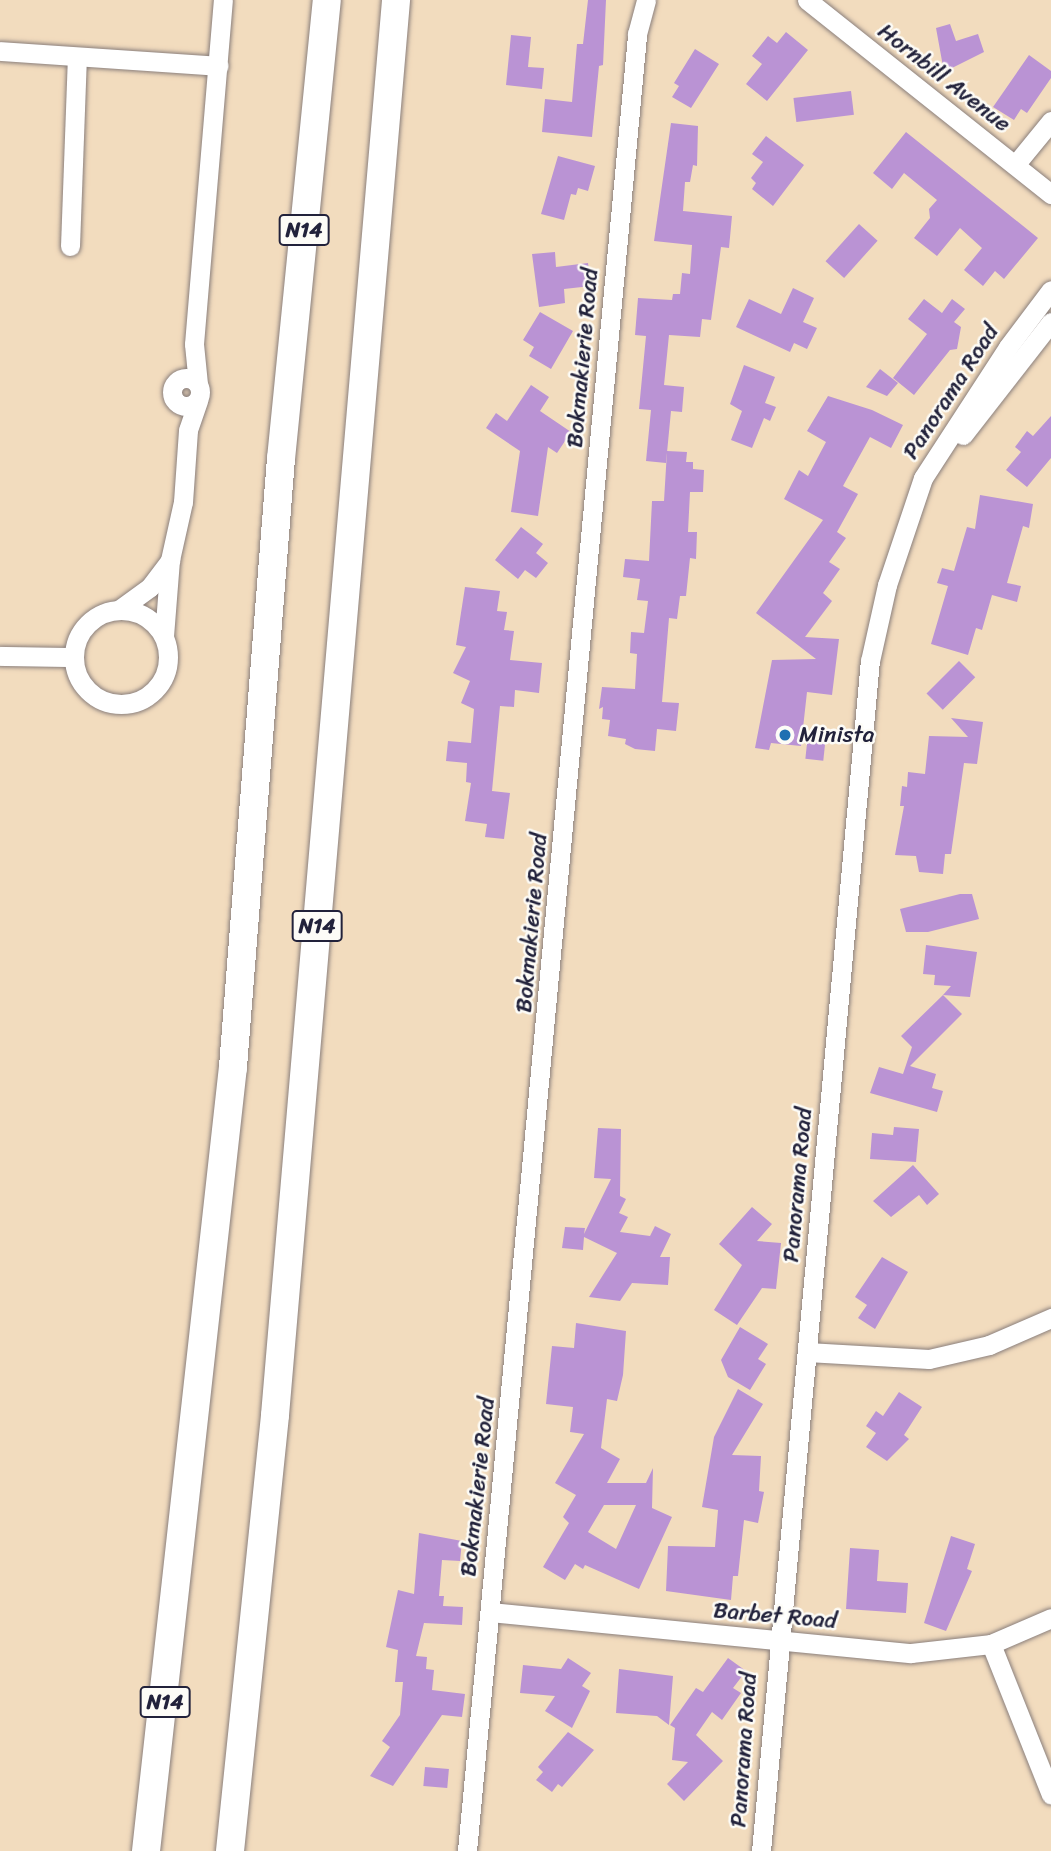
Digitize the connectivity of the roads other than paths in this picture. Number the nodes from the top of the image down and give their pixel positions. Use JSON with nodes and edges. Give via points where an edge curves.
{"nodes":[{"id":1,"x":223,"y":0,"type":"edge"},
{"id":2,"x":327,"y":0,"type":"edge"},
{"id":3,"x":396,"y":0,"type":"edge"},
{"id":4,"x":646,"y":0,"type":"edge"},
{"id":5,"x":807,"y":0,"type":"edge"},
{"id":6,"x":0,"y":51,"type":"edge"},
{"id":7,"x":78,"y":57,"type":"junction"},
{"id":8,"x":218,"y":66,"type":"junction"},
{"id":9,"x":1051,"y":121,"type":"edge"},
{"id":10,"x":1015,"y":165,"type":"junction"},
{"id":11,"x":1051,"y":194,"type":"edge"},
{"id":12,"x":70,"y":246,"type":"dead end"},
{"id":13,"x":1051,"y":290,"type":"edge"},
{"id":14,"x":1051,"y":322,"type":"edge"},
{"id":15,"x":194,"y":344,"type":"junction"},
{"id":16,"x":175,"y":392,"type":"junction"},
{"id":17,"x":198,"y":392,"type":"junction"},
{"id":18,"x":188,"y":430,"type":"junction"},
{"id":19,"x":906,"y":528,"type":"junction"},
{"id":20,"x":170,"y":561,"type":"junction"},
{"id":21,"x":120,"y":610,"type":"junction"},
{"id":22,"x":164,"y":636,"type":"junction"},
{"id":23,"x":0,"y":656,"type":"edge"},
{"id":24,"x":74,"y":657,"type":"junction"},
{"id":25,"x":1051,"y":1318,"type":"edge"},
{"id":26,"x":807,"y":1352,"type":"junction"},
{"id":27,"x":490,"y":1612,"type":"junction"},
{"id":28,"x":1051,"y":1618,"type":"edge"},
{"id":29,"x":777,"y":1642,"type":"junction"},
{"id":30,"x":992,"y":1644,"type":"junction"},
{"id":31,"x":1051,"y":1796,"type":"edge"},
{"id":32,"x":146,"y":1851,"type":"edge"},
{"id":33,"x":230,"y":1851,"type":"edge"},
{"id":34,"x":467,"y":1851,"type":"edge"},
{"id":35,"x":761,"y":1851,"type":"edge"}],
"edges":[{"from":1,"to":8,"type":"street"},
{"from":2,"to":32,"type":"highway","number":"N14","via":[[280,473],[233,1067]]},
{"from":3,"to":33,"type":"highway","number":"N14","via":[[275,1415]]},
{"from":4,"to":27,"type":"street","name":"Bokmakierie Road","via":[[637,34]]},
{"from":5,"to":10,"type":"street","name":"Hornbill Avenue"},
{"from":6,"to":7,"type":"street"},
{"from":7,"to":8,"type":"street"},
{"from":7,"to":12,"type":"street"},
{"from":8,"to":15,"type":"street"},
{"from":9,"to":10,"type":"street"},
{"from":10,"to":11,"type":"street","name":"Hornbill Avenue"},
{"from":13,"to":19,"type":"street","name":"Panorama Road","via":[[949,434],[923,478]]},
{"from":14,"to":19,"type":"street","name":"Panorama Road","via":[[960,439]]},
{"from":15,"to":16,"type":"street"},
{"from":15,"to":17,"type":"street"},
{"from":16,"to":17,"type":"street","via":[[191,406]]},
{"from":16,"to":18,"type":"street"},
{"from":17,"to":18,"type":"street"},
{"from":18,"to":20,"type":"street","via":[[183,502]]},
{"from":19,"to":26,"type":"street","name":"Panorama Road","via":[[887,584],[870,661]]},
{"from":20,"to":21,"type":"street","via":[[150,587]]},
{"from":20,"to":22,"type":"street"},
{"from":21,"to":22,"type":"street","via":[[138,612]]},
{"from":21,"to":24,"type":"street","via":[[102,613],[87,624]]},
{"from":22,"to":24,"type":"street","via":[[165,672],[156,689],[140,700],[122,704],[103,701],[88,691],[77,675]]},
{"from":23,"to":24,"type":"street"},
{"from":25,"to":26,"type":"street","via":[[989,1345],[929,1359]]},
{"from":26,"to":29,"type":"street","name":"Panorama Road"},
{"from":27,"to":29,"type":"street","name":"Barbet Road"},
{"from":27,"to":34,"type":"street","name":"Bokmakierie Road"},
{"from":28,"to":30,"type":"street","name":"Barbet Road"},
{"from":29,"to":30,"type":"street","name":"Barbet Road","via":[[911,1653]]},
{"from":29,"to":35,"type":"street","name":"Panorama Road"},
{"from":30,"to":31,"type":"street"}]}
